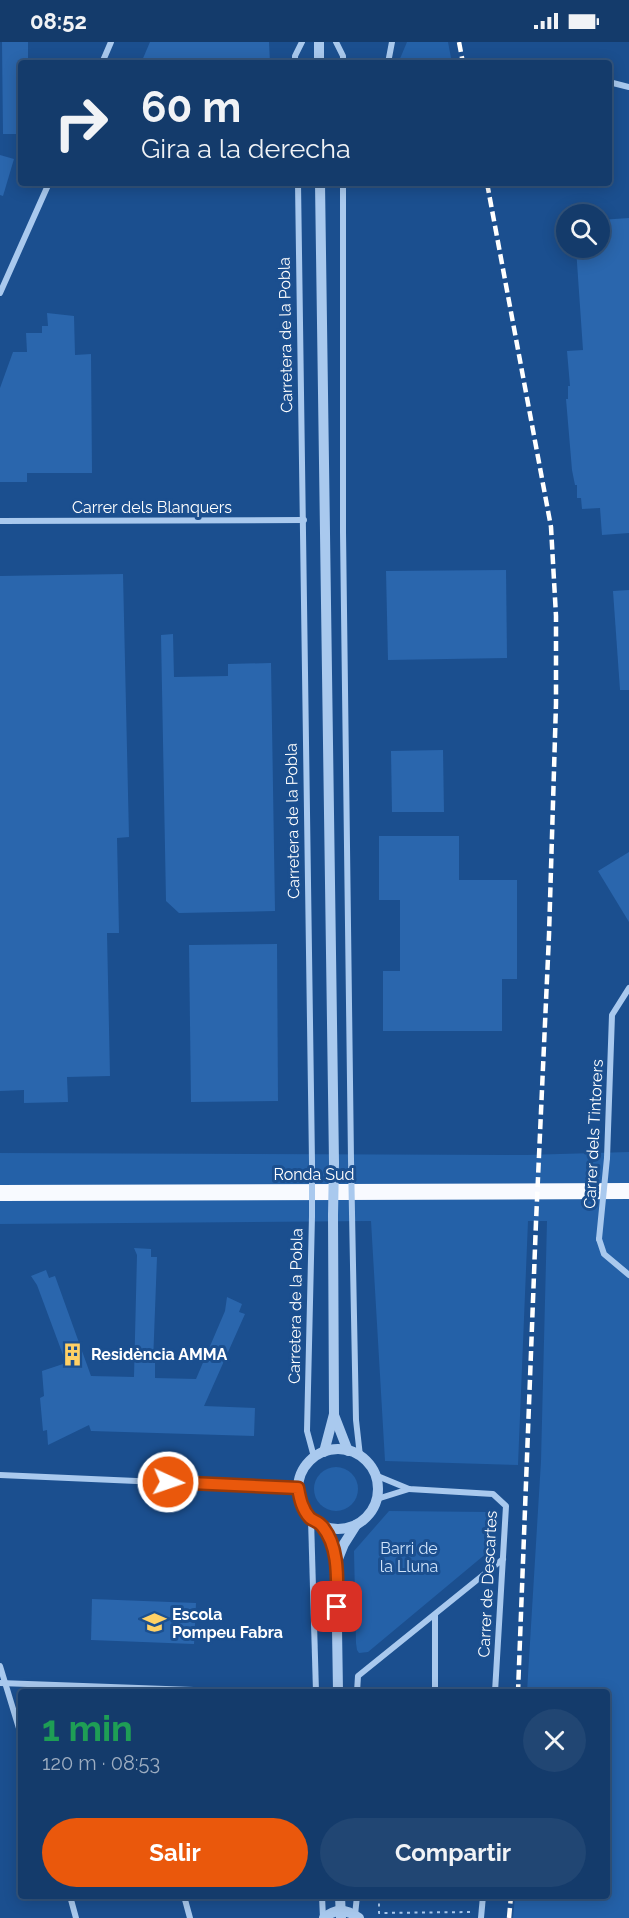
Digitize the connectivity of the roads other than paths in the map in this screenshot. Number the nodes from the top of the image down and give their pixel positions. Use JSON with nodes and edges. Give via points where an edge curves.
{"nodes":[{"id":1,"x":111,"y":42,"type":"edge"},
{"id":2,"x":302,"y":42,"type":"edge"},
{"id":3,"x":319,"y":42,"type":"edge"},
{"id":4,"x":336,"y":42,"type":"edge"},
{"id":5,"x":392,"y":42,"type":"edge"},
{"id":6,"x":103,"y":60,"type":"edge"},
{"id":7,"x":296,"y":60,"type":"edge"},
{"id":8,"x":319,"y":60,"type":"edge"},
{"id":9,"x":343,"y":60,"type":"edge"},
{"id":10,"x":389,"y":60,"type":"edge"},
{"id":11,"x":612,"y":83,"type":"edge"},
{"id":12,"x":629,"y":87,"type":"edge"},
{"id":13,"x":48,"y":186,"type":"edge"},
{"id":14,"x":298,"y":186,"type":"edge"},
{"id":15,"x":320,"y":186,"type":"edge"},
{"id":16,"x":343,"y":186,"type":"edge"},
{"id":17,"x":0,"y":293,"type":"edge"},
{"id":18,"x":304,"y":520,"type":"junction"},
{"id":19,"x":0,"y":521,"type":"edge"},
{"id":20,"x":629,"y":988,"type":"edge"},
{"id":21,"x":629,"y":1191,"type":"edge"},
{"id":22,"x":0,"y":1193,"type":"edge"},
{"id":23,"x":629,"y":1275,"type":"edge"},
{"id":24,"x":334,"y":1414,"type":"junction"},
{"id":25,"x":348,"y":1451,"type":"junction"},
{"id":26,"x":319,"y":1455,"type":"junction"},
{"id":27,"x":360,"y":1456,"type":"junction"},
{"id":28,"x":0,"y":1474,"type":"edge"},
{"id":29,"x":375,"y":1475,"type":"junction"},
{"id":30,"x":298,"y":1488,"type":"junction"},
{"id":31,"x":409,"y":1489,"type":"junction"},
{"id":32,"x":377,"y":1499,"type":"junction"},
{"id":33,"x":311,"y":1519,"type":"junction"},
{"id":34,"x":321,"y":1525,"type":"junction"},
{"id":35,"x":356,"y":1525,"type":"junction"},
{"id":36,"x":503,"y":1559,"type":"junction"},
{"id":37,"x":336,"y":1564,"type":"junction"},
{"id":38,"x":435,"y":1614,"type":"junction"},
{"id":39,"x":0,"y":1666,"type":"edge"},
{"id":40,"x":3,"y":1683,"type":"edge"},
{"id":41,"x":104,"y":1689,"type":"edge"},
{"id":42,"x":316,"y":1689,"type":"edge"},
{"id":43,"x":338,"y":1689,"type":"edge"},
{"id":44,"x":357,"y":1689,"type":"edge"},
{"id":45,"x":435,"y":1689,"type":"edge"},
{"id":46,"x":495,"y":1689,"type":"edge"},
{"id":47,"x":18,"y":1726,"type":"edge"},
{"id":48,"x":71,"y":1899,"type":"edge"},
{"id":49,"x":185,"y":1899,"type":"edge"},
{"id":50,"x":322,"y":1899,"type":"edge"},
{"id":51,"x":340,"y":1899,"type":"edge"},
{"id":52,"x":357,"y":1899,"type":"edge"},
{"id":53,"x":483,"y":1899,"type":"edge"},
{"id":54,"x":341,"y":1914,"type":"edge"},
{"id":55,"x":481,"y":1915,"type":"edge"},
{"id":56,"x":357,"y":1917,"type":"edge"},
{"id":57,"x":76,"y":1918,"type":"edge"},
{"id":58,"x":190,"y":1918,"type":"edge"},
{"id":59,"x":323,"y":1918,"type":"edge"}],
"edges":[{"from":1,"to":6,"type":"street"},
{"from":2,"to":7,"type":"street"},
{"from":3,"to":8,"type":"street"},
{"from":4,"to":9,"type":"street"},
{"from":5,"to":10,"type":"street"},
{"from":11,"to":12,"type":"street"},
{"from":13,"to":17,"type":"street"},
{"from":14,"to":18,"type":"street","name":"Carretera de la Pobla"},
{"from":15,"to":24,"type":"street","bridge":true},
{"from":16,"to":27,"type":"street","bridge":true,"via":[[351,1160]]},
{"from":18,"to":19,"type":"street","name":"Carrer dels Blanquers"},
{"from":18,"to":26,"type":"street","name":"Carretera de la Pobla","bridge":true,"via":[[312,1162],[307,1431]]},
{"from":20,"to":23,"type":"street","name":"Carrer dels Tintorers","bridge":true,"via":[[612,1015],[607,1158],[599,1239],[604,1254]]},
{"from":21,"to":22,"type":"highway","name":"Ronda Sud"},
{"from":24,"to":25,"type":"street"},
{"from":24,"to":26,"type":"street"},
{"from":25,"to":26,"type":"street","via":[[336,1449]]},
{"from":25,"to":27,"type":"street"},
{"from":26,"to":30,"type":"street","via":[[306,1466]]},
{"from":27,"to":29,"type":"street"},
{"from":28,"to":30,"type":"street"},
{"from":29,"to":31,"type":"street","name":"Carrer de Descartes"},
{"from":29,"to":32,"type":"street"},
{"from":30,"to":33,"type":"street"},
{"from":31,"to":32,"type":"street","name":"Carrer de Descartes"},
{"from":31,"to":36,"type":"street","name":"Carrer de Descartes","via":[[493,1494],[506,1506]]},
{"from":32,"to":35,"type":"street","via":[[373,1509]]},
{"from":33,"to":34,"type":"street"},
{"from":33,"to":42,"type":"street"},
{"from":34,"to":35,"type":"street","via":[[333,1529]]},
{"from":34,"to":37,"type":"street","via":[[332,1544]]},
{"from":35,"to":37,"type":"street"},
{"from":36,"to":38,"type":"street"},
{"from":36,"to":46,"type":"street","name":"Carrer de Descartes"},
{"from":37,"to":43,"type":"street"},
{"from":38,"to":44,"type":"street","via":[[357,1676]]},
{"from":38,"to":45,"type":"street"},
{"from":39,"to":40,"type":"street"},
{"from":40,"to":41,"type":"street"},
{"from":40,"to":47,"type":"street"},
{"from":48,"to":57,"type":"street"},
{"from":49,"to":58,"type":"street"},
{"from":50,"to":59,"type":"street"},
{"from":51,"to":54,"type":"street"},
{"from":52,"to":56,"type":"street"},
{"from":53,"to":55,"type":"street"},
{"from":54,"to":56,"type":"street"},
{"from":54,"to":59,"type":"street","via":[[334,1912]]}]}
